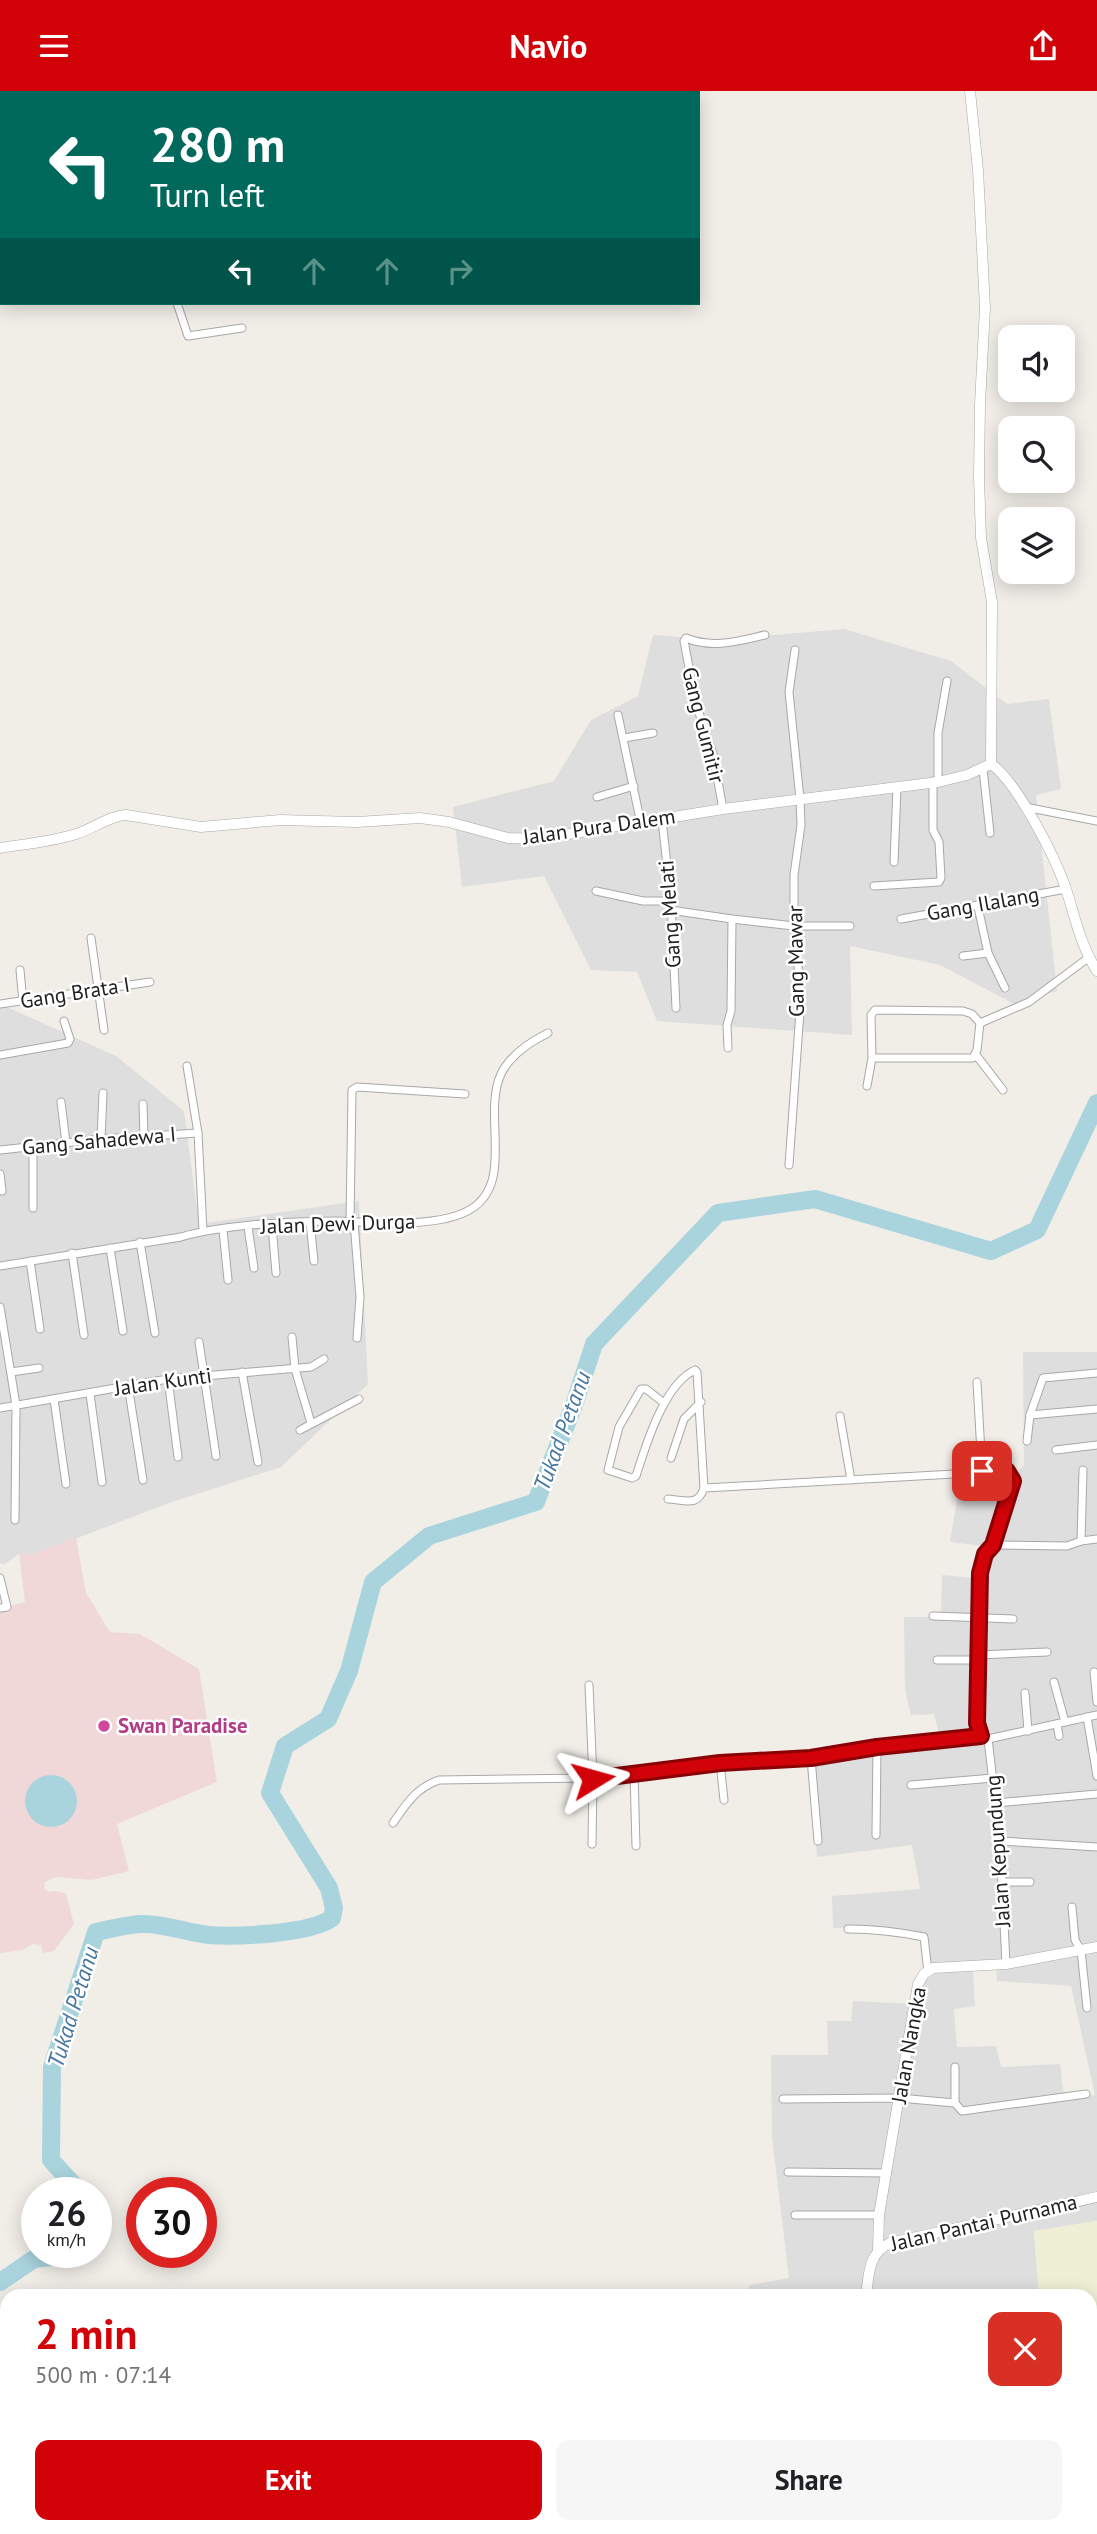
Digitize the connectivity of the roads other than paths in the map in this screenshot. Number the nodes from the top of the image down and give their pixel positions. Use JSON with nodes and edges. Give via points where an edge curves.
{"nodes":[{"id":1,"x":970,"y":91,"type":"edge"},
{"id":2,"x":178,"y":305,"type":"edge"},
{"id":3,"x":242,"y":328,"type":"dead end"},
{"id":4,"x":765,"y":635,"type":"dead end"},
{"id":5,"x":795,"y":650,"type":"dead end"},
{"id":6,"x":947,"y":681,"type":"dead end"},
{"id":7,"x":618,"y":715,"type":"dead end"},
{"id":8,"x":653,"y":733,"type":"dead end"},
{"id":9,"x":624,"y":738,"type":"junction"},
{"id":10,"x":987,"y":766,"type":"junction"},
{"id":11,"x":936,"y":782,"type":"junction"},
{"id":12,"x":634,"y":786,"type":"junction"},
{"id":13,"x":897,"y":788,"type":"junction"},
{"id":14,"x":597,"y":797,"type":"dead end"},
{"id":15,"x":800,"y":799,"type":"junction"},
{"id":16,"x":1024,"y":807,"type":"junction"},
{"id":17,"x":723,"y":809,"type":"junction"},
{"id":18,"x":662,"y":820,"type":"junction"},
{"id":19,"x":1097,"y":821,"type":"edge"},
{"id":20,"x":641,"y":824,"type":"junction"},
{"id":21,"x":990,"y":834,"type":"dead end"},
{"id":22,"x":0,"y":848,"type":"edge"},
{"id":23,"x":894,"y":862,"type":"dead end"},
{"id":24,"x":874,"y":887,"type":"dead end"},
{"id":25,"x":1066,"y":889,"type":"junction"},
{"id":26,"x":596,"y":891,"type":"dead end"},
{"id":27,"x":671,"y":901,"type":"junction"},
{"id":28,"x":978,"y":907,"type":"junction"},
{"id":29,"x":670,"y":910,"type":"junction"},
{"id":30,"x":732,"y":919,"type":"junction"},
{"id":31,"x":901,"y":919,"type":"dead end"},
{"id":32,"x":794,"y":926,"type":"junction"},
{"id":33,"x":850,"y":926,"type":"dead end"},
{"id":34,"x":90,"y":938,"type":"dead end"},
{"id":35,"x":988,"y":953,"type":"junction"},
{"id":36,"x":963,"y":956,"type":"dead end"},
{"id":37,"x":1088,"y":958,"type":"junction"},
{"id":38,"x":20,"y":970,"type":"dead end"},
{"id":39,"x":1097,"y":971,"type":"edge"},
{"id":40,"x":150,"y":982,"type":"dead end"},
{"id":41,"x":97,"y":988,"type":"junction"},
{"id":42,"x":1005,"y":988,"type":"dead end"},
{"id":43,"x":0,"y":993,"type":"edge"},
{"id":44,"x":23,"y":1002,"type":"junction"},
{"id":45,"x":1,"y":1003,"type":"edge"},
{"id":46,"x":676,"y":1008,"type":"dead end"},
{"id":47,"x":64,"y":1021,"type":"dead end"},
{"id":48,"x":980,"y":1023,"type":"junction"},
{"id":49,"x":104,"y":1030,"type":"dead end"},
{"id":50,"x":548,"y":1033,"type":"dead end"},
{"id":51,"x":728,"y":1048,"type":"dead end"},
{"id":52,"x":0,"y":1055,"type":"edge"},
{"id":53,"x":976,"y":1055,"type":"junction"},
{"id":54,"x":872,"y":1058,"type":"junction"},
{"id":55,"x":187,"y":1066,"type":"dead end"},
{"id":56,"x":867,"y":1086,"type":"dead end"},
{"id":57,"x":1003,"y":1090,"type":"dead end"},
{"id":58,"x":103,"y":1093,"type":"dead end"},
{"id":59,"x":465,"y":1094,"type":"dead end"},
{"id":60,"x":61,"y":1102,"type":"dead end"},
{"id":61,"x":143,"y":1104,"type":"dead end"},
{"id":62,"x":198,"y":1133,"type":"junction"},
{"id":63,"x":144,"y":1136,"type":"junction"},
{"id":64,"x":101,"y":1139,"type":"junction"},
{"id":65,"x":66,"y":1143,"type":"junction"},
{"id":66,"x":33,"y":1147,"type":"junction"},
{"id":67,"x":0,"y":1150,"type":"edge"},
{"id":68,"x":789,"y":1165,"type":"dead end"},
{"id":69,"x":0,"y":1174,"type":"edge"},
{"id":70,"x":2,"y":1191,"type":"dead end"},
{"id":71,"x":33,"y":1208,"type":"dead end"},
{"id":72,"x":310,"y":1222,"type":"junction"},
{"id":73,"x":352,"y":1222,"type":"junction"},
{"id":74,"x":272,"y":1225,"type":"junction"},
{"id":75,"x":248,"y":1227,"type":"junction"},
{"id":76,"x":223,"y":1230,"type":"junction"},
{"id":77,"x":203,"y":1231,"type":"junction"},
{"id":78,"x":140,"y":1242,"type":"junction"},
{"id":79,"x":110,"y":1248,"type":"junction"},
{"id":80,"x":72,"y":1254,"type":"junction"},
{"id":81,"x":30,"y":1261,"type":"junction"},
{"id":82,"x":314,"y":1261,"type":"dead end"},
{"id":83,"x":0,"y":1266,"type":"edge"},
{"id":84,"x":254,"y":1268,"type":"dead end"},
{"id":85,"x":276,"y":1273,"type":"dead end"},
{"id":86,"x":228,"y":1280,"type":"dead end"},
{"id":87,"x":0,"y":1307,"type":"edge"},
{"id":88,"x":40,"y":1329,"type":"dead end"},
{"id":89,"x":124,"y":1331,"type":"dead end"},
{"id":90,"x":155,"y":1333,"type":"dead end"},
{"id":91,"x":84,"y":1335,"type":"dead end"},
{"id":92,"x":292,"y":1337,"type":"dead end"},
{"id":93,"x":356,"y":1338,"type":"dead end"},
{"id":94,"x":199,"y":1342,"type":"dead end"},
{"id":95,"x":324,"y":1359,"type":"dead end"},
{"id":96,"x":39,"y":1368,"type":"dead end"},
{"id":97,"x":295,"y":1369,"type":"junction"},
{"id":98,"x":11,"y":1372,"type":"junction"},
{"id":99,"x":242,"y":1372,"type":"junction"},
{"id":100,"x":1097,"y":1373,"type":"edge"},
{"id":101,"x":202,"y":1374,"type":"junction"},
{"id":102,"x":168,"y":1378,"type":"junction"},
{"id":103,"x":977,"y":1382,"type":"dead end"},
{"id":104,"x":128,"y":1385,"type":"junction"},
{"id":105,"x":90,"y":1394,"type":"junction"},
{"id":106,"x":54,"y":1399,"type":"junction"},
{"id":107,"x":359,"y":1399,"type":"dead end"},
{"id":108,"x":701,"y":1402,"type":"junction"},
{"id":109,"x":664,"y":1403,"type":"junction"},
{"id":110,"x":16,"y":1405,"type":"junction"},
{"id":111,"x":0,"y":1408,"type":"edge"},
{"id":112,"x":1097,"y":1409,"type":"edge"},
{"id":113,"x":1030,"y":1415,"type":"junction"},
{"id":114,"x":840,"y":1416,"type":"dead end"},
{"id":115,"x":311,"y":1423,"type":"junction"},
{"id":116,"x":300,"y":1430,"type":"dead end"},
{"id":117,"x":1027,"y":1441,"type":"dead end"},
{"id":118,"x":1097,"y":1445,"type":"edge"},
{"id":119,"x":1056,"y":1450,"type":"dead end"},
{"id":120,"x":216,"y":1456,"type":"dead end"},
{"id":121,"x":178,"y":1457,"type":"dead end"},
{"id":122,"x":671,"y":1458,"type":"dead end"},
{"id":123,"x":257,"y":1462,"type":"dead end"},
{"id":124,"x":1083,"y":1470,"type":"dead end"},
{"id":125,"x":982,"y":1471,"type":"junction"},
{"id":126,"x":851,"y":1479,"type":"junction"},
{"id":127,"x":143,"y":1480,"type":"dead end"},
{"id":128,"x":102,"y":1482,"type":"dead end"},
{"id":129,"x":66,"y":1484,"type":"dead end"},
{"id":130,"x":704,"y":1487,"type":"junction"},
{"id":131,"x":668,"y":1499,"type":"dead end"},
{"id":132,"x":15,"y":1520,"type":"dead end"},
{"id":133,"x":1097,"y":1539,"type":"edge"},
{"id":134,"x":1081,"y":1541,"type":"junction"},
{"id":135,"x":993,"y":1545,"type":"junction"},
{"id":136,"x":0,"y":1578,"type":"edge"},
{"id":137,"x":0,"y":1608,"type":"edge"},
{"id":138,"x":933,"y":1616,"type":"dead end"},
{"id":139,"x":978,"y":1617,"type":"junction"},
{"id":140,"x":1013,"y":1619,"type":"dead end"},
{"id":141,"x":1047,"y":1652,"type":"dead end"},
{"id":142,"x":979,"y":1657,"type":"junction"},
{"id":143,"x":937,"y":1660,"type":"dead end"},
{"id":144,"x":1094,"y":1672,"type":"dead end"},
{"id":145,"x":1054,"y":1682,"type":"dead end"},
{"id":146,"x":589,"y":1685,"type":"dead end"},
{"id":147,"x":1025,"y":1693,"type":"dead end"},
{"id":148,"x":1097,"y":1702,"type":"edge"},
{"id":149,"x":1097,"y":1715,"type":"edge"},
{"id":150,"x":1087,"y":1717,"type":"junction"},
{"id":151,"x":1065,"y":1722,"type":"junction"},
{"id":152,"x":1057,"y":1724,"type":"junction"},
{"id":153,"x":1028,"y":1731,"type":"junction"},
{"id":154,"x":985,"y":1737,"type":"junction"},
{"id":155,"x":1059,"y":1737,"type":"dead end"},
{"id":156,"x":877,"y":1747,"type":"junction"},
{"id":157,"x":811,"y":1758,"type":"junction"},
{"id":158,"x":720,"y":1763,"type":"junction"},
{"id":159,"x":634,"y":1773,"type":"junction"},
{"id":160,"x":1097,"y":1776,"type":"edge"},
{"id":161,"x":993,"y":1778,"type":"junction"},
{"id":162,"x":593,"y":1779,"type":"junction"},
{"id":163,"x":911,"y":1785,"type":"dead end"},
{"id":164,"x":1097,"y":1794,"type":"edge"},
{"id":165,"x":724,"y":1800,"type":"dead end"},
{"id":166,"x":995,"y":1803,"type":"junction"},
{"id":167,"x":393,"y":1822,"type":"dead end"},
{"id":168,"x":876,"y":1835,"type":"dead end"},
{"id":169,"x":818,"y":1841,"type":"dead end"},
{"id":170,"x":1000,"y":1842,"type":"junction"},
{"id":171,"x":592,"y":1844,"type":"dead end"},
{"id":172,"x":636,"y":1846,"type":"dead end"},
{"id":173,"x":1097,"y":1847,"type":"edge"},
{"id":174,"x":1002,"y":1882,"type":"junction"},
{"id":175,"x":1030,"y":1882,"type":"dead end"},
{"id":176,"x":1072,"y":1907,"type":"dead end"},
{"id":177,"x":848,"y":1929,"type":"dead end"},
{"id":178,"x":1097,"y":1947,"type":"edge"},
{"id":179,"x":1081,"y":1950,"type":"junction"},
{"id":180,"x":1006,"y":1964,"type":"junction"},
{"id":181,"x":928,"y":1972,"type":"junction"},
{"id":182,"x":1087,"y":2008,"type":"dead end"},
{"id":183,"x":955,"y":2067,"type":"dead end"},
{"id":184,"x":1086,"y":2094,"type":"dead end"},
{"id":185,"x":900,"y":2098,"type":"junction"},
{"id":186,"x":783,"y":2099,"type":"dead end"},
{"id":187,"x":955,"y":2103,"type":"junction"},
{"id":188,"x":788,"y":2172,"type":"dead end"},
{"id":189,"x":887,"y":2173,"type":"junction"},
{"id":190,"x":1097,"y":2197,"type":"edge"},
{"id":191,"x":879,"y":2214,"type":"junction"},
{"id":192,"x":795,"y":2215,"type":"dead end"},
{"id":193,"x":878,"y":2250,"type":"junction"},
{"id":194,"x":867,"y":2289,"type":"edge"}],
"edges":[{"from":1,"to":10,"type":"street","via":[[985,307],[979,466],[981,538],[992,602]]},
{"from":2,"to":3,"type":"street","via":[[188,336]]},
{"from":4,"to":17,"type":"street","name":"Gang Gumitir","via":[[726,644],[684,641]]},
{"from":5,"to":15,"type":"street","name":"Gang Mawar","via":[[789,692]]},
{"from":6,"to":11,"type":"street"},
{"from":7,"to":9,"type":"street"},
{"from":8,"to":9,"type":"street"},
{"from":9,"to":12,"type":"street"},
{"from":10,"to":11,"type":"street","name":"Jalan Pura Dalem"},
{"from":10,"to":16,"type":"street","via":[[1006,775]]},
{"from":10,"to":21,"type":"street"},
{"from":11,"to":13,"type":"street","name":"Jalan Pura Dalem"},
{"from":11,"to":24,"type":"street","via":[[933,830],[939,842],[941,879]]},
{"from":12,"to":14,"type":"street"},
{"from":12,"to":20,"type":"street"},
{"from":13,"to":15,"type":"street","name":"Jalan Pura Dalem"},
{"from":13,"to":23,"type":"street"},
{"from":15,"to":17,"type":"street","name":"Jalan Pura Dalem"},
{"from":15,"to":32,"type":"street","name":"Gang Mawar"},
{"from":16,"to":19,"type":"street"},
{"from":16,"to":25,"type":"street"},
{"from":17,"to":18,"type":"street","name":"Jalan Pura Dalem"},
{"from":18,"to":20,"type":"street","name":"Jalan Pura Dalem"},
{"from":18,"to":27,"type":"street","name":"Gang Melati"},
{"from":20,"to":22,"type":"street","name":"Jalan Pura Dalem","via":[[521,840],[420,818],[279,820],[201,827],[126,815],[66,837]]},
{"from":25,"to":28,"type":"street","name":"Gang Ilalang"},
{"from":25,"to":37,"type":"street"},
{"from":26,"to":27,"type":"street","via":[[643,901]]},
{"from":27,"to":29,"type":"street","name":"Gang Melati"},
{"from":28,"to":31,"type":"street","name":"Gang Ilalang"},
{"from":28,"to":35,"type":"street"},
{"from":29,"to":30,"type":"street"},
{"from":29,"to":46,"type":"street","name":"Gang Melati"},
{"from":30,"to":32,"type":"street"},
{"from":30,"to":51,"type":"street"},
{"from":32,"to":33,"type":"street"},
{"from":32,"to":68,"type":"street","name":"Gang Mawar","via":[[801,997]]},
{"from":34,"to":41,"type":"street"},
{"from":35,"to":36,"type":"street"},
{"from":35,"to":42,"type":"street"},
{"from":37,"to":39,"type":"street"},
{"from":37,"to":48,"type":"street","via":[[1029,1002]]},
{"from":38,"to":44,"type":"street"},
{"from":40,"to":41,"type":"street","name":"Gang Brata I"},
{"from":41,"to":44,"type":"street","name":"Gang Brata I"},
{"from":41,"to":49,"type":"street"},
{"from":43,"to":45,"type":"street"},
{"from":44,"to":45,"type":"street","name":"Gang Brata I"},
{"from":47,"to":52,"type":"street","via":[[68,1043]]},
{"from":48,"to":53,"type":"street"},
{"from":48,"to":54,"type":"street","via":[[963,1011],[877,1009],[872,1015]]},
{"from":50,"to":73,"type":"street","name":"Jalan Dewi Durga","via":[[517,1053],[500,1076],[492,1180],[480,1203],[445,1218]]},
{"from":53,"to":54,"type":"street","via":[[965,1059]]},
{"from":53,"to":57,"type":"street"},
{"from":54,"to":56,"type":"street"},
{"from":55,"to":62,"type":"street"},
{"from":58,"to":64,"type":"street"},
{"from":59,"to":73,"type":"street","via":[[352,1090]]},
{"from":60,"to":65,"type":"street"},
{"from":61,"to":63,"type":"street"},
{"from":62,"to":63,"type":"street","name":"Gang Sahadewa I"},
{"from":62,"to":77,"type":"street"},
{"from":63,"to":64,"type":"street","name":"Gang Sahadewa I"},
{"from":64,"to":65,"type":"street","name":"Gang Sahadewa I"},
{"from":65,"to":66,"type":"street","name":"Gang Sahadewa I"},
{"from":66,"to":67,"type":"street","name":"Gang Sahadewa I"},
{"from":66,"to":71,"type":"street"},
{"from":69,"to":70,"type":"street"},
{"from":72,"to":73,"type":"street","name":"Jalan Dewi Durga"},
{"from":72,"to":74,"type":"street","name":"Jalan Dewi Durga"},
{"from":72,"to":82,"type":"street"},
{"from":73,"to":93,"type":"street","via":[[360,1297]]},
{"from":74,"to":75,"type":"street","name":"Jalan Dewi Durga"},
{"from":74,"to":85,"type":"street"},
{"from":75,"to":76,"type":"street","name":"Jalan Dewi Durga"},
{"from":75,"to":84,"type":"street"},
{"from":76,"to":77,"type":"street","name":"Jalan Dewi Durga"},
{"from":76,"to":86,"type":"street"},
{"from":77,"to":78,"type":"street","name":"Jalan Dewi Durga"},
{"from":78,"to":79,"type":"street","name":"Jalan Dewi Durga"},
{"from":78,"to":90,"type":"street"},
{"from":79,"to":80,"type":"street","name":"Jalan Dewi Durga"},
{"from":79,"to":89,"type":"street"},
{"from":80,"to":81,"type":"street","name":"Jalan Dewi Durga"},
{"from":80,"to":91,"type":"street"},
{"from":81,"to":83,"type":"street","name":"Jalan Dewi Durga"},
{"from":81,"to":88,"type":"street"},
{"from":87,"to":98,"type":"street"},
{"from":92,"to":97,"type":"street"},
{"from":94,"to":101,"type":"street"},
{"from":95,"to":97,"type":"street","name":"Jalan Kunti"},
{"from":96,"to":98,"type":"street"},
{"from":97,"to":99,"type":"street","name":"Jalan Kunti"},
{"from":97,"to":115,"type":"street"},
{"from":98,"to":110,"type":"street"},
{"from":99,"to":101,"type":"street","name":"Jalan Kunti"},
{"from":99,"to":123,"type":"street"},
{"from":100,"to":113,"type":"street","via":[[1043,1378]]},
{"from":101,"to":102,"type":"street","name":"Jalan Kunti"},
{"from":101,"to":120,"type":"street"},
{"from":102,"to":104,"type":"street","name":"Jalan Kunti"},
{"from":102,"to":121,"type":"street"},
{"from":103,"to":125,"type":"street"},
{"from":104,"to":105,"type":"street","name":"Jalan Kunti"},
{"from":104,"to":127,"type":"street"},
{"from":105,"to":106,"type":"street","name":"Jalan Kunti"},
{"from":105,"to":128,"type":"street"},
{"from":106,"to":110,"type":"street","name":"Jalan Kunti"},
{"from":106,"to":129,"type":"street"},
{"from":107,"to":115,"type":"street"},
{"from":108,"to":109,"type":"street","via":[[693,1370]]},
{"from":108,"to":122,"type":"street","via":[[684,1419]]},
{"from":108,"to":130,"type":"street"},
{"from":109,"to":109,"type":"street","via":[[641,1389],[619,1427],[607,1466],[610,1472],[636,1475]]},
{"from":110,"to":111,"type":"street","name":"Jalan Kunti"},
{"from":110,"to":132,"type":"street"},
{"from":112,"to":113,"type":"street"},
{"from":113,"to":117,"type":"street"},
{"from":114,"to":126,"type":"street"},
{"from":115,"to":116,"type":"street"},
{"from":118,"to":119,"type":"street"},
{"from":124,"to":134,"type":"street"},
{"from":125,"to":126,"type":"street"},
{"from":125,"to":135,"type":"street","name":"Jalan Kepundung","via":[[1007,1471],[1013,1479]]},
{"from":126,"to":130,"type":"street"},
{"from":130,"to":131,"type":"street","via":[[699,1500]]},
{"from":133,"to":134,"type":"street"},
{"from":134,"to":135,"type":"street","via":[[1067,1546]]},
{"from":135,"to":139,"type":"street","name":"Jalan Kepundung","via":[[980,1573]]},
{"from":136,"to":137,"type":"street","via":[[7,1607]]},
{"from":138,"to":139,"type":"street"},
{"from":139,"to":140,"type":"street"},
{"from":139,"to":142,"type":"street","name":"Jalan Kepundung"},
{"from":141,"to":142,"type":"street"},
{"from":142,"to":143,"type":"street"},
{"from":142,"to":154,"type":"street","name":"Jalan Kepundung","via":[[977,1723]]},
{"from":144,"to":148,"type":"street"},
{"from":145,"to":151,"type":"street"},
{"from":146,"to":162,"type":"street"},
{"from":147,"to":153,"type":"street"},
{"from":149,"to":150,"type":"street"},
{"from":150,"to":151,"type":"street"},
{"from":150,"to":160,"type":"street"},
{"from":151,"to":152,"type":"street"},
{"from":152,"to":153,"type":"street"},
{"from":152,"to":155,"type":"street"},
{"from":153,"to":154,"type":"street"},
{"from":154,"to":156,"type":"street"},
{"from":154,"to":161,"type":"street","name":"Jalan Kepundung"},
{"from":156,"to":157,"type":"street"},
{"from":156,"to":168,"type":"street"},
{"from":157,"to":158,"type":"street"},
{"from":157,"to":169,"type":"street"},
{"from":158,"to":159,"type":"street"},
{"from":158,"to":165,"type":"street"},
{"from":159,"to":162,"type":"street"},
{"from":159,"to":172,"type":"street"},
{"from":161,"to":163,"type":"street"},
{"from":161,"to":166,"type":"street","name":"Jalan Kepundung"},
{"from":162,"to":167,"type":"street","via":[[439,1780],[412,1796]]},
{"from":162,"to":171,"type":"street"},
{"from":164,"to":166,"type":"street"},
{"from":166,"to":170,"type":"street","name":"Jalan Kepundung"},
{"from":170,"to":173,"type":"street"},
{"from":170,"to":174,"type":"street","name":"Jalan Kepundung"},
{"from":174,"to":175,"type":"street"},
{"from":174,"to":180,"type":"street","name":"Jalan Kepundung"},
{"from":176,"to":179,"type":"street","via":[[1075,1940]]},
{"from":177,"to":181,"type":"street","via":[[924,1937]]},
{"from":178,"to":179,"type":"street","name":"Jalan Nangka"},
{"from":179,"to":180,"type":"street","name":"Jalan Nangka"},
{"from":179,"to":182,"type":"street"},
{"from":180,"to":181,"type":"street","name":"Jalan Nangka"},
{"from":181,"to":185,"type":"street","name":"Jalan Nangka","via":[[918,1984]]},
{"from":183,"to":187,"type":"street"},
{"from":184,"to":187,"type":"street","via":[[965,2111]]},
{"from":185,"to":186,"type":"street"},
{"from":185,"to":187,"type":"street"},
{"from":185,"to":189,"type":"street","name":"Jalan Nangka"},
{"from":188,"to":189,"type":"street"},
{"from":189,"to":191,"type":"street","name":"Jalan Nangka"},
{"from":190,"to":193,"type":"street","name":"Jalan Pantai Purnama","via":[[913,2237]]},
{"from":191,"to":192,"type":"street"},
{"from":191,"to":193,"type":"street","name":"Jalan Nangka"},
{"from":193,"to":194,"type":"street","name":"Jalan Pantai Purnama","via":[[870,2265]]}]}
